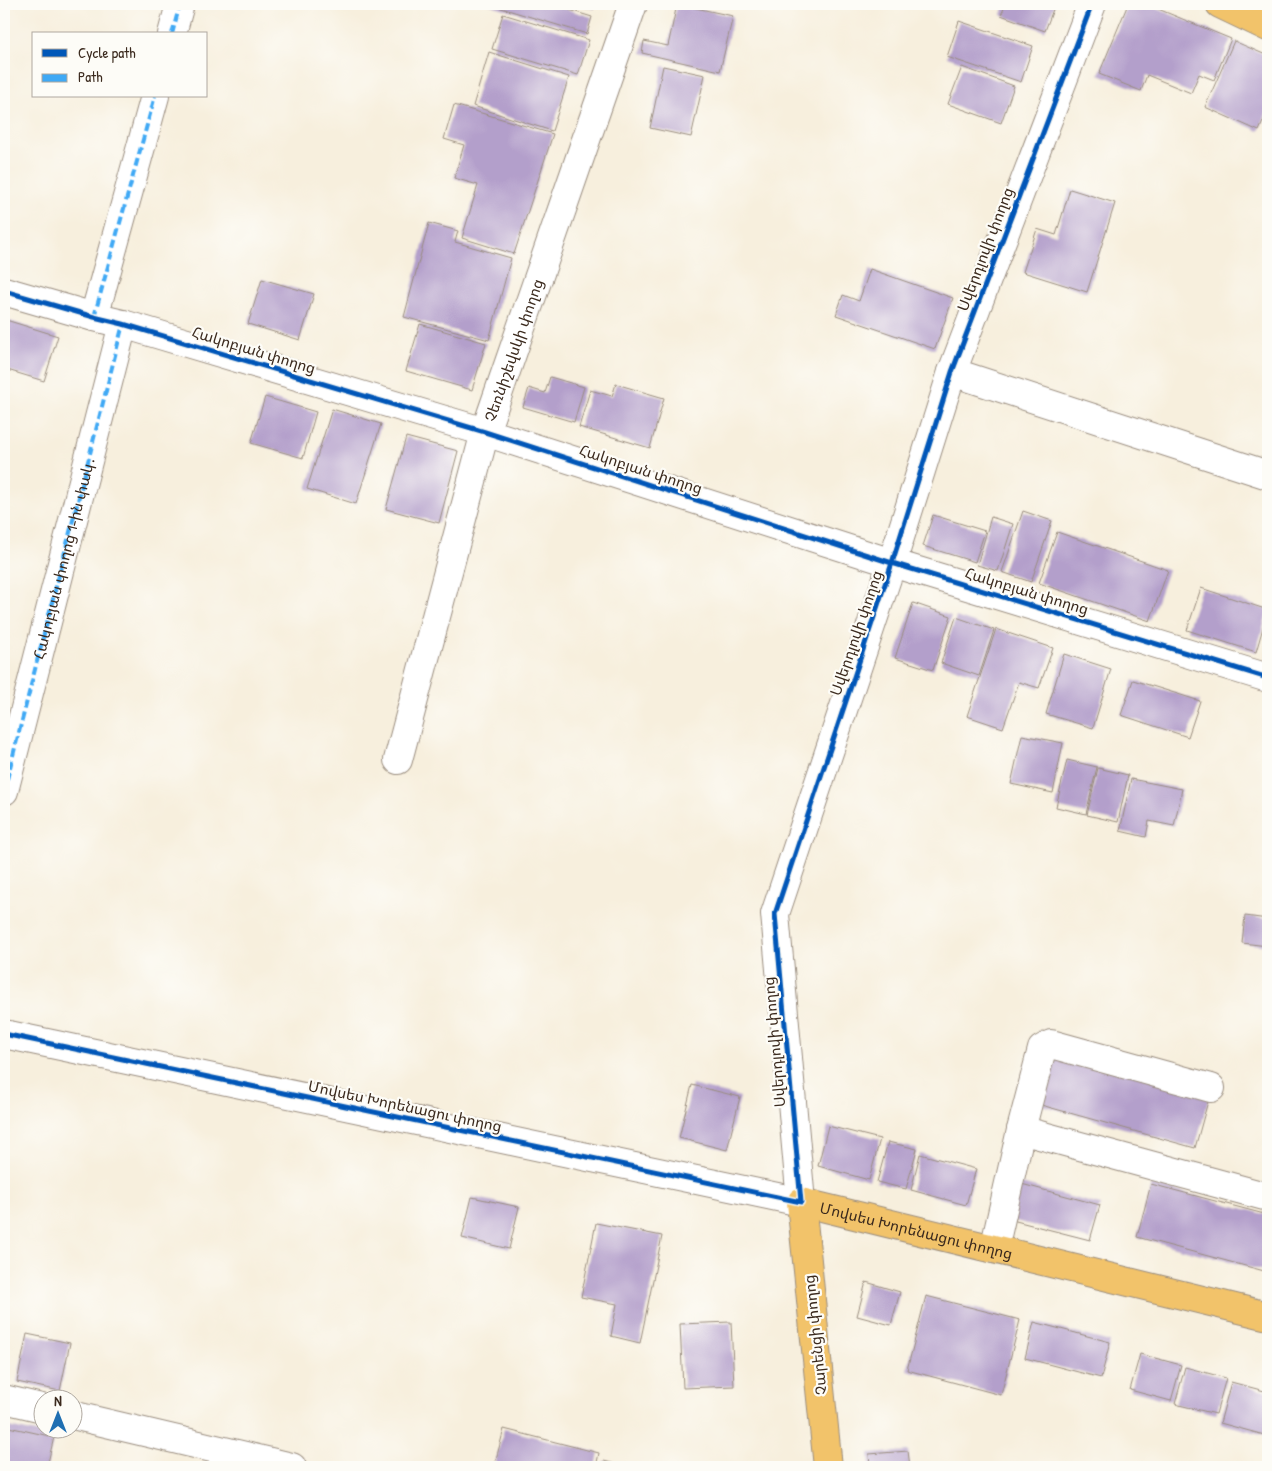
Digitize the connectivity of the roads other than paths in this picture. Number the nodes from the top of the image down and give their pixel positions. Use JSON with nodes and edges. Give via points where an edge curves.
{"nodes":[{"id":1,"x":180,"y":4,"type":"edge"},
{"id":2,"x":633,"y":4,"type":"edge"},
{"id":3,"x":1092,"y":4,"type":"edge"},
{"id":4,"x":1220,"y":4,"type":"edge"},
{"id":5,"x":1268,"y":26,"type":"edge"},
{"id":6,"x":173,"y":32,"type":"edge"},
{"id":7,"x":153,"y":98,"type":"edge"},
{"id":8,"x":4,"y":291,"type":"edge"},
{"id":9,"x":94,"y":318,"type":"junction"},
{"id":10,"x":123,"y":324,"type":"junction"},
{"id":11,"x":952,"y":372,"type":"junction"},
{"id":12,"x":485,"y":432,"type":"junction"},
{"id":13,"x":1268,"y":475,"type":"edge"},
{"id":14,"x":892,"y":563,"type":"junction"},
{"id":15,"x":1268,"y":678,"type":"edge"},
{"id":16,"x":398,"y":760,"type":"dead end"},
{"id":17,"x":5,"y":782,"type":"edge"},
{"id":18,"x":4,"y":1034,"type":"edge"},
{"id":19,"x":1211,"y":1088,"type":"dead end"},
{"id":20,"x":1022,"y":1130,"type":"junction"},
{"id":21,"x":1268,"y":1197,"type":"edge"},
{"id":22,"x":801,"y":1202,"type":"junction"},
{"id":23,"x":994,"y":1249,"type":"junction"},
{"id":24,"x":1268,"y":1316,"type":"edge"},
{"id":25,"x":4,"y":1399,"type":"edge"},
{"id":26,"x":32,"y":1406,"type":"edge"},
{"id":27,"x":82,"y":1417,"type":"edge"},
{"id":28,"x":292,"y":1467,"type":"edge"},
{"id":29,"x":828,"y":1467,"type":"edge"}],
"edges":[{"from":1,"to":6,"type":"street"},
{"from":2,"to":12,"type":"street","name":"Չեռնիշեվսկի փողոց"},
{"from":3,"to":11,"type":"street","name":"Սվերդլովի փողոց"},
{"from":4,"to":5,"type":"main road"},
{"from":7,"to":9,"type":"street"},
{"from":8,"to":9,"type":"street","name":"Հակոբյան փողոց"},
{"from":9,"to":10,"type":"street","name":"Հակոբյան փողոց"},
{"from":10,"to":12,"type":"street","name":"Հակոբյան փողոց"},
{"from":10,"to":17,"type":"street","name":"Հակոբյան փողոց 1-ին փակ․"},
{"from":11,"to":13,"type":"street"},
{"from":11,"to":14,"type":"street","name":"Սվերդլովի փողոց"},
{"from":12,"to":14,"type":"street","name":"Հակոբյան փողոց"},
{"from":12,"to":16,"type":"street","name":"Չեռնիշեվսկի փողոց"},
{"from":14,"to":15,"type":"street","name":"Հակոբյան փողոց"},
{"from":14,"to":22,"type":"street","name":"Սվերդլովի փողոց","via":[[775,914]]},
{"from":18,"to":22,"type":"street","name":"Մովսես Խորենացու փողոց"},
{"from":19,"to":20,"type":"street","via":[[1051,1044],[1042,1049]]},
{"from":20,"to":21,"type":"street"},
{"from":20,"to":23,"type":"street"},
{"from":22,"to":23,"type":"main road","name":"Մովսես Խորենացու փողոց"},
{"from":22,"to":29,"type":"main road","name":"Չարենցի փողոց"},
{"from":23,"to":24,"type":"main road","name":"Մովսես Խորենացու փողոց"},
{"from":25,"to":26,"type":"street"},
{"from":27,"to":28,"type":"street"}]}
